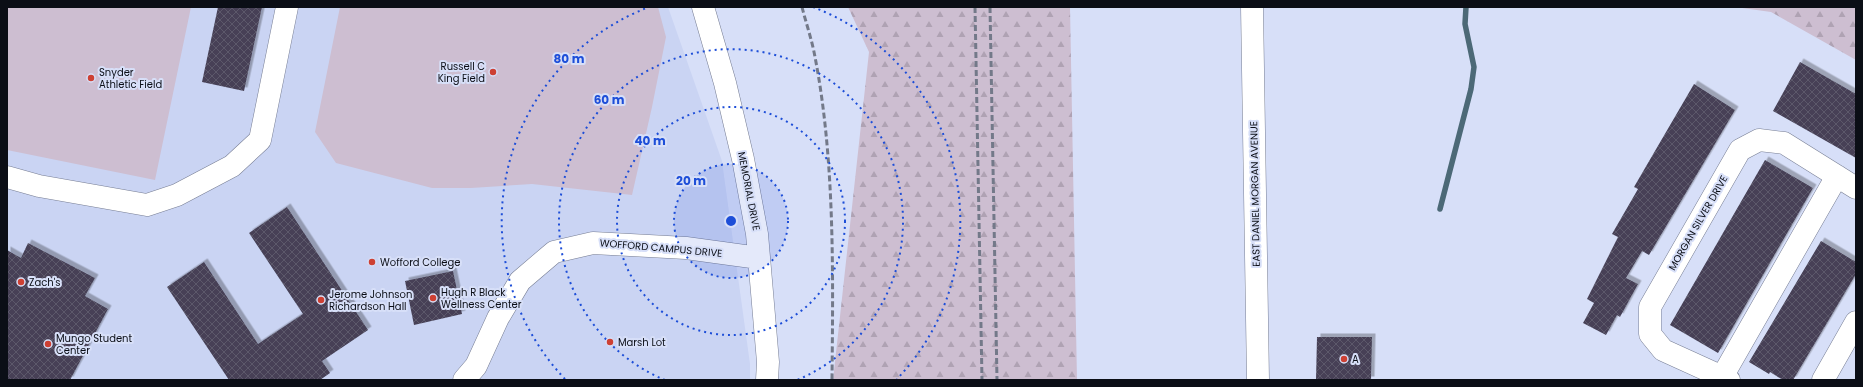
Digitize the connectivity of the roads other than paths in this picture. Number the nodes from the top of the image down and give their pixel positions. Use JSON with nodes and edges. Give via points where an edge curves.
{"nodes":[{"id":1,"x":287,"y":7,"type":"edge"},
{"id":2,"x":703,"y":7,"type":"edge"},
{"id":3,"x":1252,"y":7,"type":"edge"},
{"id":4,"x":1837,"y":176,"type":"junction"},
{"id":5,"x":7,"y":177,"type":"edge"},
{"id":6,"x":1856,"y":188,"type":"edge"},
{"id":7,"x":759,"y":258,"type":"junction"},
{"id":8,"x":1856,"y":322,"type":"edge"},
{"id":9,"x":1725,"y":379,"type":"edge"},
{"id":10,"x":464,"y":380,"type":"edge"},
{"id":11,"x":767,"y":380,"type":"edge"},
{"id":12,"x":1258,"y":380,"type":"edge"},
{"id":13,"x":1822,"y":380,"type":"edge"}],
"edges":[{"from":1,"to":5,"type":"street","via":[[260,140],[232,166],[176,195],[148,205],[39,186]]},
{"from":2,"to":7,"type":"street","name":"MEMORIAL DRIVE","via":[[743,159]]},
{"from":3,"to":12,"type":"street","name":"EAST DANIEL MORGAN AVENUE"},
{"from":4,"to":6,"type":"street","name":"MORGAN SILVER DRIVE"},
{"from":4,"to":9,"type":"street"},
{"from":4,"to":9,"type":"street","name":"MORGAN SILVER DRIVE","via":[[1784,143],[1759,140],[1740,150],[1650,307],[1650,334],[1663,350]]},
{"from":7,"to":10,"type":"street","name":"WOFFORD CAMPUS DRIVE","via":[[686,248],[593,243],[554,252],[520,281],[498,318],[476,366]]},
{"from":7,"to":11,"type":"street","name":"MEMORIAL DRIVE"},
{"from":8,"to":13,"type":"street"}]}
